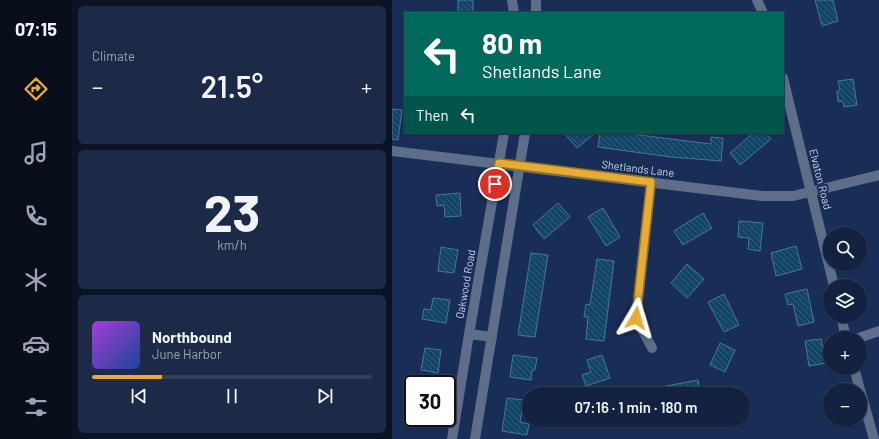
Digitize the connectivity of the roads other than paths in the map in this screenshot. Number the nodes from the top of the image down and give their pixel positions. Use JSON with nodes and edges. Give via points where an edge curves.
{"nodes":[{"id":1,"x":512,"y":0,"type":"edge"},
{"id":2,"x":536,"y":0,"type":"edge"},
{"id":3,"x":757,"y":0,"type":"edge"},
{"id":4,"x":514,"y":12,"type":"edge"},
{"id":5,"x":536,"y":12,"type":"edge"},
{"id":6,"x":763,"y":12,"type":"edge"},
{"id":7,"x":784,"y":82,"type":"edge"},
{"id":8,"x":504,"y":134,"type":"edge"},
{"id":9,"x":525,"y":134,"type":"edge"},
{"id":10,"x":392,"y":151,"type":"edge"},
{"id":11,"x":499,"y":163,"type":"junction"},
{"id":12,"x":520,"y":166,"type":"junction"},
{"id":13,"x":879,"y":175,"type":"edge"},
{"id":14,"x":651,"y":182,"type":"junction"},
{"id":15,"x":812,"y":191,"type":"junction"},
{"id":16,"x":832,"y":279,"type":"edge"},
{"id":17,"x":879,"y":331,"type":"edge"},
{"id":18,"x":469,"y":334,"type":"junction"},
{"id":19,"x":867,"y":335,"type":"edge"},
{"id":20,"x":492,"y":337,"type":"junction"},
{"id":21,"x":652,"y":348,"type":"dead end"},
{"id":22,"x":856,"y":375,"type":"edge"},
{"id":23,"x":452,"y":439,"type":"edge"},
{"id":24,"x":475,"y":439,"type":"edge"},
{"id":25,"x":874,"y":439,"type":"edge"}],
"edges":[{"from":1,"to":4,"type":"street"},
{"from":2,"to":5,"type":"street"},
{"from":3,"to":6,"type":"street"},
{"from":7,"to":15,"type":"street","name":"Elvaton Road"},
{"from":8,"to":11,"type":"street","name":"Oakwood Road"},
{"from":9,"to":12,"type":"street"},
{"from":10,"to":11,"type":"street","name":"Shetlands Lane"},
{"from":11,"to":12,"type":"street","name":"Shetlands Lane"},
{"from":11,"to":18,"type":"street","name":"Oakwood Road"},
{"from":12,"to":14,"type":"street","name":"Shetlands Lane"},
{"from":12,"to":20,"type":"street"},
{"from":13,"to":15,"type":"street","name":"Shetlands Lane"},
{"from":14,"to":15,"type":"street","name":"Shetlands Lane","via":[[762,196],[793,196]]},
{"from":14,"to":21,"type":"street","via":[[636,318]]},
{"from":15,"to":16,"type":"street","name":"Elvaton Road"},
{"from":17,"to":19,"type":"street"},
{"from":18,"to":20,"type":"street"},
{"from":18,"to":23,"type":"street","name":"Oakwood Road"},
{"from":20,"to":24,"type":"street"},
{"from":22,"to":25,"type":"street"}]}
